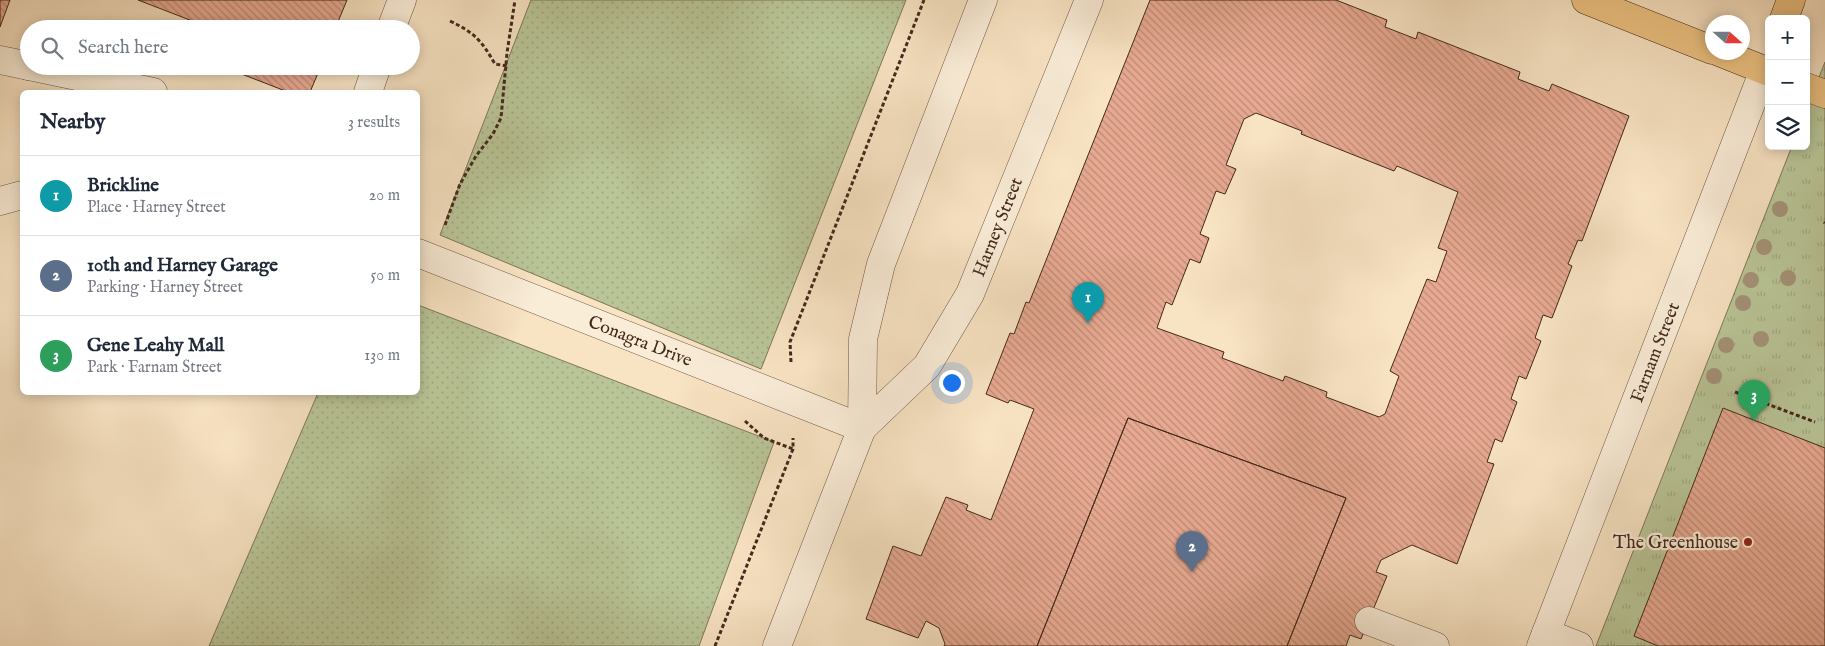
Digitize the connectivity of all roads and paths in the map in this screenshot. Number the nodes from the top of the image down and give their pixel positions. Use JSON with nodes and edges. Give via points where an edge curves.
{"nodes":[{"id":1,"x":402,"y":0,"type":"edge"},
{"id":2,"x":515,"y":0,"type":"edge"},
{"id":3,"x":924,"y":0,"type":"edge"},
{"id":4,"x":983,"y":0,"type":"edge"},
{"id":5,"x":1089,"y":0,"type":"edge"},
{"id":6,"x":1586,"y":0,"type":"edge"},
{"id":7,"x":1791,"y":0,"type":"edge"},
{"id":8,"x":1785,"y":15,"type":"edge"},
{"id":9,"x":394,"y":20,"type":"edge"},
{"id":10,"x":450,"y":21,"type":"dead end"},
{"id":11,"x":1705,"y":47,"type":"edge"},
{"id":12,"x":0,"y":60,"type":"edge"},
{"id":13,"x":1745,"y":60,"type":"edge"},
{"id":14,"x":20,"y":64,"type":"edge"},
{"id":15,"x":507,"y":66,"type":"junction"},
{"id":16,"x":1765,"y":66,"type":"edge"},
{"id":17,"x":1765,"y":72,"type":"edge"},
{"id":18,"x":72,"y":75,"type":"edge"},
{"id":19,"x":374,"y":75,"type":"edge"},
{"id":20,"x":1810,"y":88,"type":"edge"},
{"id":21,"x":143,"y":90,"type":"edge"},
{"id":22,"x":369,"y":90,"type":"edge"},
{"id":23,"x":1825,"y":94,"type":"edge"},
{"id":24,"x":20,"y":196,"type":"edge"},
{"id":25,"x":0,"y":201,"type":"edge"},
{"id":26,"x":443,"y":229,"type":"dead end"},
{"id":27,"x":420,"y":254,"type":"edge"},
{"id":28,"x":1735,"y":392,"type":"dead end"},
{"id":29,"x":792,"y":400,"type":"junction"},
{"id":30,"x":1815,"y":422,"type":"dead end"},
{"id":31,"x":862,"y":428,"type":"junction"},
{"id":32,"x":1369,"y":621,"type":"dead end"},
{"id":33,"x":1543,"y":639,"type":"edge"},
{"id":34,"x":716,"y":646,"type":"edge"},
{"id":35,"x":777,"y":646,"type":"edge"},
{"id":36,"x":1434,"y":646,"type":"edge"},
{"id":37,"x":1579,"y":646,"type":"edge"}],
"edges":[{"from":1,"to":9,"type":"street"},
{"from":2,"to":15,"type":"path"},
{"from":3,"to":29,"type":"path","via":[[790,342]]},
{"from":4,"to":31,"type":"street","name":"Harney Street","via":[[881,264],[863,339]]},
{"from":5,"to":31,"type":"street","name":"Harney Street","via":[[970,294],[928,366]]},
{"from":6,"to":11,"type":"main road"},
{"from":7,"to":8,"type":"main road"},
{"from":10,"to":15,"type":"path","via":[[478,38],[495,64]]},
{"from":12,"to":14,"type":"street"},
{"from":13,"to":16,"type":"main road"},
{"from":15,"to":26,"type":"path","via":[[501,118],[460,184]]},
{"from":17,"to":33,"type":"street","name":"Farnam Street"},
{"from":18,"to":21,"type":"street"},
{"from":19,"to":22,"type":"street"},
{"from":20,"to":23,"type":"main road"},
{"from":24,"to":25,"type":"street"},
{"from":27,"to":29,"type":"street","name":"Conagra Drive"},
{"from":28,"to":30,"type":"path"},
{"from":29,"to":31,"type":"street","name":"Conagra Drive"},
{"from":29,"to":34,"type":"path","via":[[793,449]]},
{"from":31,"to":35,"type":"street","name":"Harney Street"},
{"from":32,"to":36,"type":"street"},
{"from":33,"to":37,"type":"street"}]}
